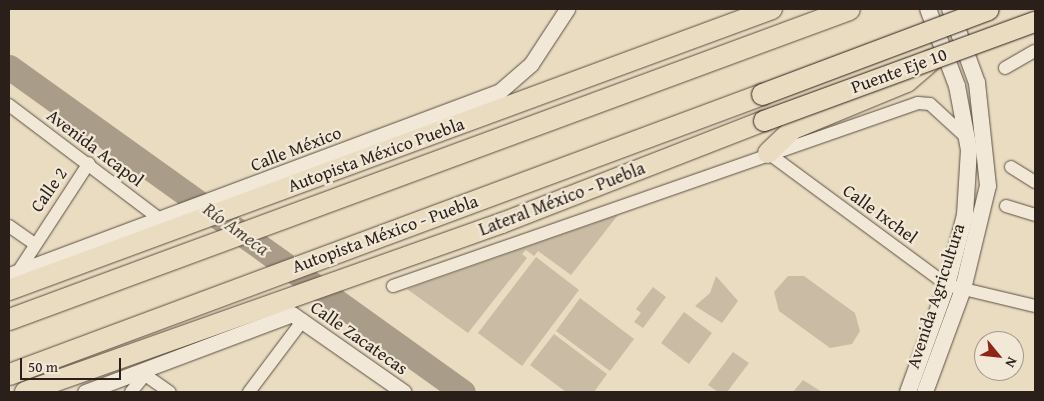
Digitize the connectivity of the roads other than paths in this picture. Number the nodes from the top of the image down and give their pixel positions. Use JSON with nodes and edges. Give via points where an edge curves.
{"nodes":[{"id":1,"x":567,"y":9,"type":"edge"},
{"id":2,"x":772,"y":9,"type":"edge"},
{"id":3,"x":849,"y":9,"type":"edge"},
{"id":4,"x":928,"y":9,"type":"edge"},
{"id":5,"x":950,"y":9,"type":"edge"},
{"id":6,"x":988,"y":9,"type":"edge"},
{"id":7,"x":1035,"y":22,"type":"edge"},
{"id":8,"x":1035,"y":51,"type":"edge"},
{"id":9,"x":932,"y":60,"type":"junction"},
{"id":10,"x":1005,"y":68,"type":"dead end"},
{"id":11,"x":762,"y":94,"type":"joint"},
{"id":12,"x":9,"y":105,"type":"edge"},
{"id":13,"x":764,"y":120,"type":"joint"},
{"id":14,"x":968,"y":139,"type":"junction"},
{"id":15,"x":768,"y":153,"type":"junction"},
{"id":16,"x":89,"y":163,"type":"junction"},
{"id":17,"x":1011,"y":167,"type":"dead end"},
{"id":18,"x":1035,"y":182,"type":"edge"},
{"id":19,"x":251,"y":193,"type":"junction"},
{"id":20,"x":1006,"y":206,"type":"dead end"},
{"id":21,"x":1035,"y":215,"type":"edge"},
{"id":22,"x":165,"y":222,"type":"junction"},
{"id":23,"x":9,"y":226,"type":"edge"},
{"id":24,"x":33,"y":243,"type":"junction"},
{"id":25,"x":11,"y":282,"type":"edge"},
{"id":26,"x":947,"y":285,"type":"junction"},
{"id":27,"x":392,"y":286,"type":"dead end"},
{"id":28,"x":963,"y":289,"type":"junction"},
{"id":29,"x":1035,"y":306,"type":"edge"},
{"id":30,"x":297,"y":317,"type":"junction"},
{"id":31,"x":9,"y":319,"type":"edge"},
{"id":32,"x":9,"y":374,"type":"edge"},
{"id":33,"x":143,"y":374,"type":"junction"},
{"id":34,"x":25,"y":392,"type":"edge"},
{"id":35,"x":85,"y":392,"type":"edge"},
{"id":36,"x":131,"y":392,"type":"edge"},
{"id":37,"x":170,"y":392,"type":"edge"},
{"id":38,"x":249,"y":392,"type":"edge"},
{"id":39,"x":404,"y":392,"type":"edge"},
{"id":40,"x":908,"y":392,"type":"edge"},
{"id":41,"x":925,"y":392,"type":"edge"}],
"edges":[{"from":1,"to":19,"type":"street","name":"Calle México","via":[[531,64],[500,91]]},
{"from":2,"to":19,"type":"highway","name":"Autopista México Puebla"},
{"from":3,"to":31,"type":"highway"},
{"from":4,"to":14,"type":"main road","name":"Avenida Agricultura","via":[[957,86]]},
{"from":5,"to":28,"type":"main road","name":"Avenida Agricultura","via":[[977,83],[987,146],[988,186]]},
{"from":6,"to":11,"type":"highway","name":"Puente Eje 10","bridge":true},
{"from":7,"to":9,"type":"highway","name":"Puente Eje 10","bridge":true},
{"from":8,"to":10,"type":"street"},
{"from":9,"to":13,"type":"highway","name":"Puente Eje 10","bridge":true},
{"from":9,"to":15,"type":"highway","via":[[907,82],[793,129]]},
{"from":11,"to":32,"type":"highway","name":"Autopista México - Puebla"},
{"from":12,"to":16,"type":"street","name":"Avenida Acapol"},
{"from":13,"to":34,"type":"highway","name":"Lateral México - Puebla","via":[[502,223]]},
{"from":14,"to":15,"type":"street","via":[[930,104],[918,103]]},
{"from":14,"to":26,"type":"main road","name":"Avenida Agricultura","via":[[965,215]]},
{"from":15,"to":26,"type":"street","name":"Calle Ixchel"},
{"from":15,"to":27,"type":"street"},
{"from":16,"to":22,"type":"street","name":"Avenida Acapol"},
{"from":16,"to":24,"type":"street","name":"Calle 2"},
{"from":17,"to":18,"type":"street"},
{"from":19,"to":22,"type":"highway","name":"Autopista México Puebla"},
{"from":20,"to":21,"type":"street"},
{"from":22,"to":25,"type":"highway","name":"Autopista México Puebla"},
{"from":22,"to":25,"type":"street","via":[[104,241]]},
{"from":23,"to":24,"type":"street"},
{"from":24,"to":25,"type":"street","name":"Calle 2"},
{"from":26,"to":28,"type":"street","name":"Calle Ixchel"},
{"from":26,"to":40,"type":"main road","name":"Avenida Agricultura"},
{"from":28,"to":29,"type":"street","name":"Calle Ixchel"},
{"from":28,"to":41,"type":"main road","name":"Avenida Agricultura"},
{"from":30,"to":33,"type":"street"},
{"from":30,"to":38,"type":"street"},
{"from":30,"to":39,"type":"street","name":"Calle Zacatecas"},
{"from":33,"to":35,"type":"street"},
{"from":33,"to":36,"type":"street"},
{"from":33,"to":37,"type":"street"}]}
